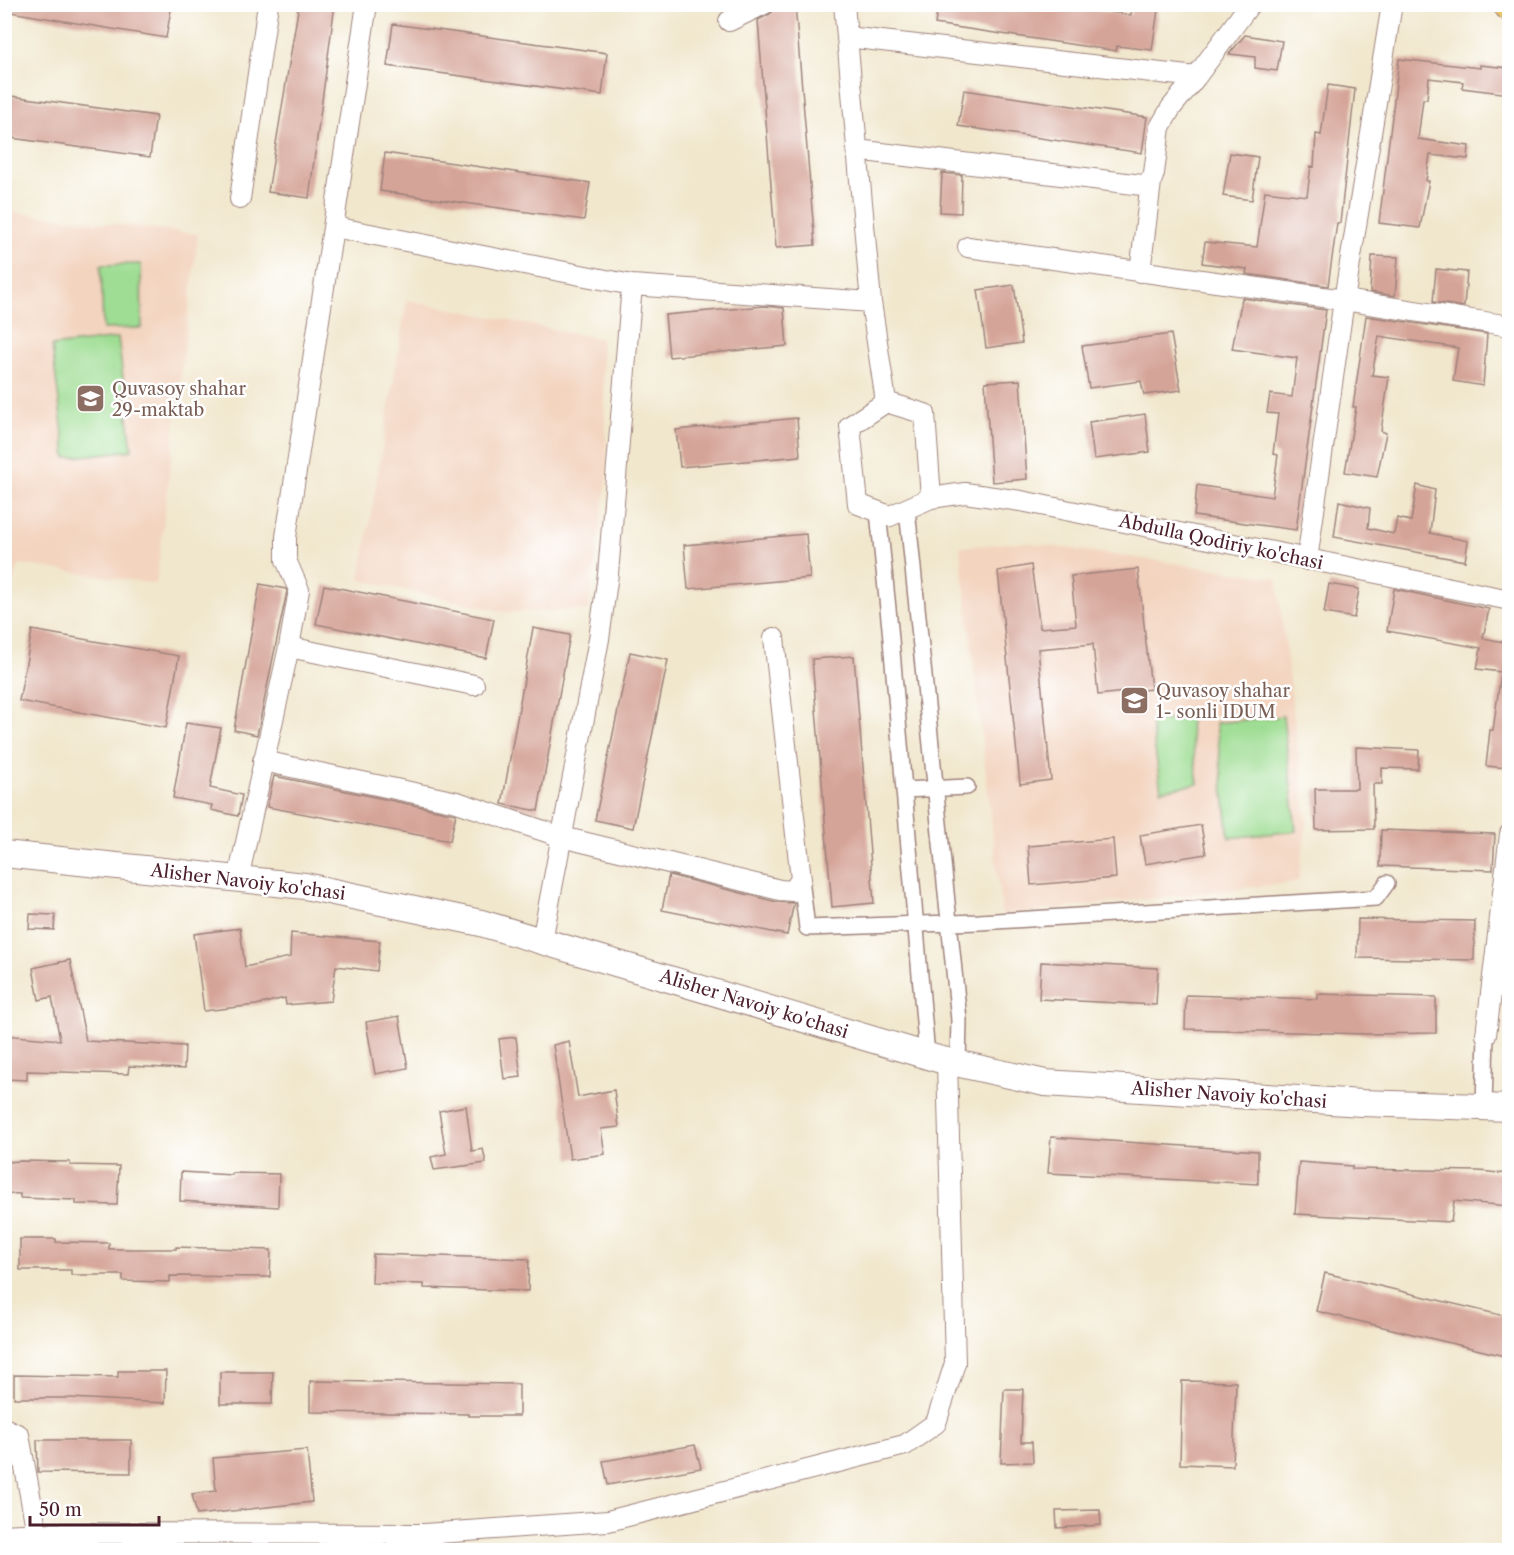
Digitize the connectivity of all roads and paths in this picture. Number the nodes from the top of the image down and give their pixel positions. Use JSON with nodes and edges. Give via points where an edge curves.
{"nodes":[{"id":1,"x":268,"y":4,"type":"edge"},
{"id":2,"x":367,"y":4,"type":"edge"},
{"id":3,"x":764,"y":4,"type":"edge"},
{"id":4,"x":844,"y":4,"type":"edge"},
{"id":5,"x":1250,"y":4,"type":"edge"},
{"id":6,"x":1392,"y":4,"type":"edge"},
{"id":7,"x":729,"y":21,"type":"dead end"},
{"id":8,"x":847,"y":37,"type":"junction"},
{"id":9,"x":1196,"y":77,"type":"junction"},
{"id":10,"x":857,"y":150,"type":"junction"},
{"id":11,"x":1151,"y":182,"type":"junction"},
{"id":12,"x":240,"y":199,"type":"dead end"},
{"id":13,"x":334,"y":227,"type":"junction"},
{"id":14,"x":968,"y":247,"type":"dead end"},
{"id":15,"x":1140,"y":272,"type":"junction"},
{"id":16,"x":632,"y":285,"type":"junction"},
{"id":17,"x":1344,"y":300,"type":"junction"},
{"id":18,"x":871,"y":302,"type":"junction"},
{"id":19,"x":1509,"y":326,"type":"edge"},
{"id":20,"x":886,"y":402,"type":"junction"},
{"id":21,"x":932,"y":498,"type":"junction"},
{"id":22,"x":907,"y":509,"type":"junction"},
{"id":23,"x":878,"y":512,"type":"junction"},
{"id":24,"x":1307,"y":560,"type":"junction"},
{"id":25,"x":1509,"y":600,"type":"edge"},
{"id":26,"x":774,"y":638,"type":"dead end"},
{"id":27,"x":289,"y":647,"type":"junction"},
{"id":28,"x":474,"y":685,"type":"dead end"},
{"id":29,"x":263,"y":761,"type":"junction"},
{"id":30,"x":967,"y":787,"type":"dead end"},
{"id":31,"x":936,"y":789,"type":"junction"},
{"id":32,"x":904,"y":790,"type":"junction"},
{"id":33,"x":1509,"y":834,"type":"edge"},
{"id":34,"x":562,"y":837,"type":"junction"},
{"id":35,"x":4,"y":854,"type":"edge"},
{"id":36,"x":238,"y":879,"type":"junction"},
{"id":37,"x":801,"y":879,"type":"junction"},
{"id":38,"x":1388,"y":883,"type":"dead end"},
{"id":39,"x":916,"y":923,"type":"junction"},
{"id":40,"x":950,"y":924,"type":"junction"},
{"id":41,"x":542,"y":941,"type":"junction"},
{"id":42,"x":1486,"y":1035,"type":"joint"},
{"id":43,"x":944,"y":1060,"type":"junction"},
{"id":44,"x":1484,"y":1107,"type":"junction"},
{"id":45,"x":1509,"y":1108,"type":"edge"},
{"id":46,"x":4,"y":1428,"type":"edge"},
{"id":47,"x":37,"y":1533,"type":"junction"},
{"id":48,"x":4,"y":1535,"type":"edge"}],
"edges":[{"from":1,"to":12,"type":"street"},
{"from":2,"to":13,"type":"street"},
{"from":3,"to":7,"type":"street"},
{"from":4,"to":8,"type":"street"},
{"from":5,"to":9,"type":"street"},
{"from":6,"to":17,"type":"street"},
{"from":8,"to":9,"type":"street"},
{"from":8,"to":10,"type":"street"},
{"from":9,"to":11,"type":"street","via":[[1160,127]]},
{"from":10,"to":11,"type":"street","via":[[1142,185]]},
{"from":10,"to":18,"type":"street"},
{"from":11,"to":15,"type":"street"},
{"from":13,"to":16,"type":"street"},
{"from":13,"to":27,"type":"street","via":[[286,537],[286,560],[299,590]]},
{"from":14,"to":15,"type":"street"},
{"from":15,"to":17,"type":"street"},
{"from":16,"to":18,"type":"street"},
{"from":16,"to":34,"type":"street","via":[[608,574]]},
{"from":17,"to":19,"type":"street"},
{"from":17,"to":24,"type":"street"},
{"from":18,"to":20,"type":"street"},
{"from":20,"to":21,"type":"street","via":[[925,414]]},
{"from":20,"to":23,"type":"street","via":[[850,426],[858,504]]},
{"from":21,"to":22,"type":"street"},
{"from":21,"to":24,"type":"street","name":"Abdulla Qodiriy ko'chasi","via":[[965,493],[1021,501]]},
{"from":22,"to":23,"type":"street","via":[[890,516]]},
{"from":22,"to":31,"type":"street"},
{"from":23,"to":32,"type":"street"},
{"from":24,"to":25,"type":"street","name":"Abdulla Qodiriy ko'chasi"},
{"from":26,"to":37,"type":"street"},
{"from":27,"to":28,"type":"street"},
{"from":27,"to":29,"type":"street"},
{"from":29,"to":34,"type":"street","via":[[457,802]]},
{"from":29,"to":36,"type":"street"},
{"from":30,"to":31,"type":"street"},
{"from":31,"to":32,"type":"street"},
{"from":31,"to":40,"type":"street"},
{"from":32,"to":39,"type":"street"},
{"from":33,"to":42,"type":"street"},
{"from":34,"to":37,"type":"street","via":[[780,890],[793,891]]},
{"from":34,"to":41,"type":"street"},
{"from":35,"to":36,"type":"street","name":"Alisher Navoiy ko'chasi"},
{"from":36,"to":41,"type":"street","name":"Alisher Navoiy ko'chasi","via":[[305,886],[481,923]]},
{"from":37,"to":39,"type":"street","via":[[807,928]]},
{"from":38,"to":40,"type":"street","via":[[1376,898]]},
{"from":39,"to":40,"type":"street"},
{"from":39,"to":43,"type":"street"},
{"from":40,"to":43,"type":"street","via":[[959,1020]]},
{"from":41,"to":43,"type":"street","name":"Alisher Navoiy ko'chasi"},
{"from":42,"to":44,"type":"street"},
{"from":43,"to":44,"type":"street","name":"Alisher Navoiy ko'chasi","via":[[1045,1083]]},
{"from":43,"to":47,"type":"street","via":[[955,1363],[936,1423],[904,1445],[608,1521],[424,1534]]},
{"from":44,"to":45,"type":"street","name":"Alisher Navoiy ko'chasi"},
{"from":46,"to":47,"type":"street","via":[[19,1435]]},
{"from":47,"to":48,"type":"street"}]}
